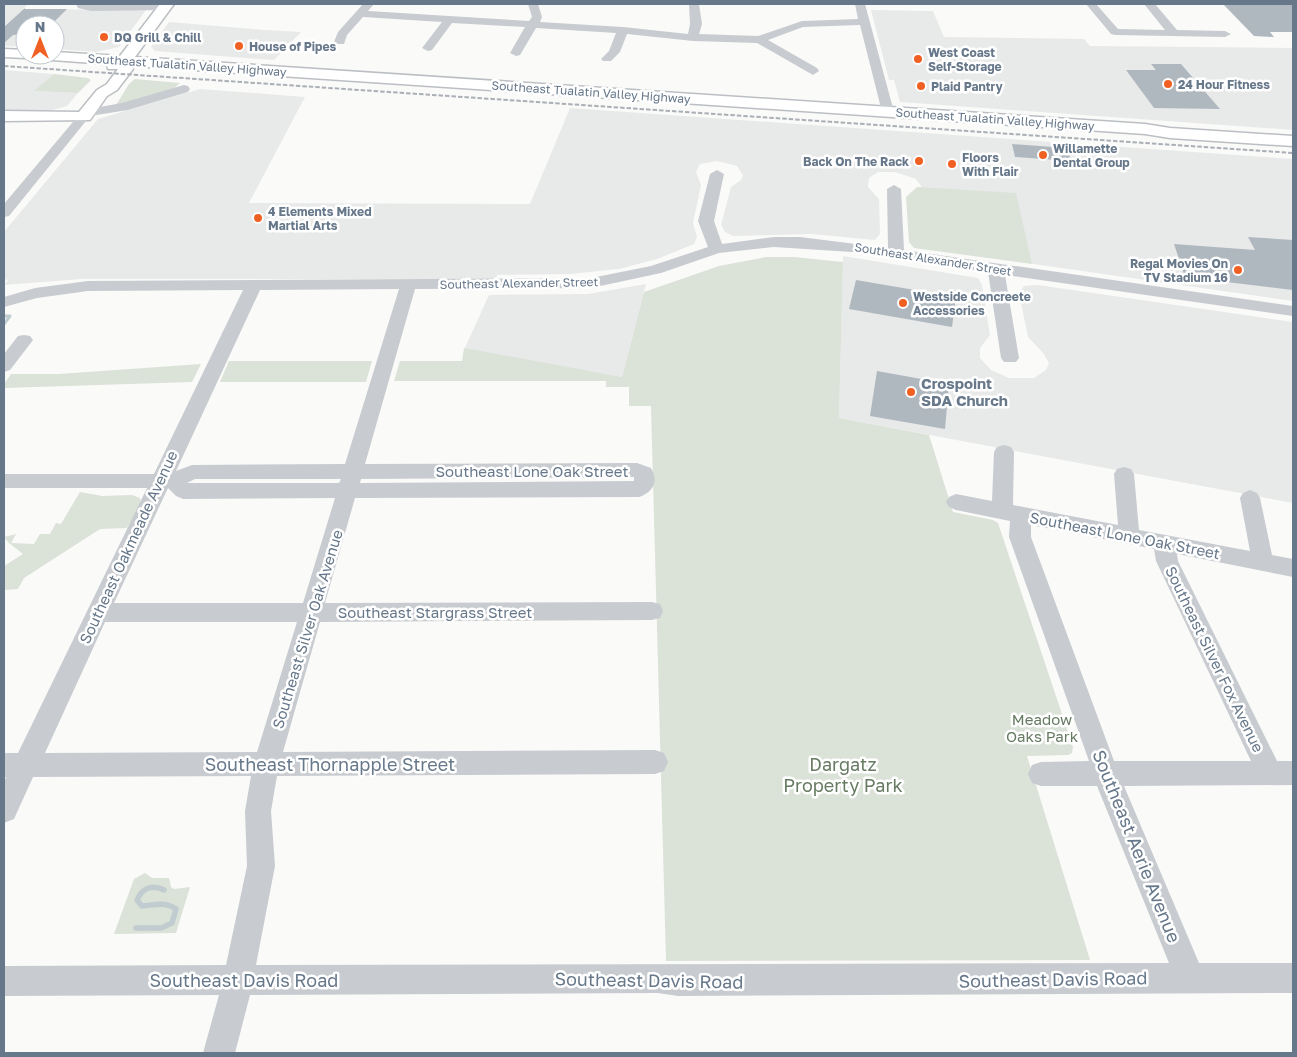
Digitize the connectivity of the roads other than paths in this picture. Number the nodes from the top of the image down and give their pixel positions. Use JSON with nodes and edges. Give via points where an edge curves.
{"nodes":[{"id":1,"x":81,"y":4,"type":"edge"},
{"id":2,"x":370,"y":4,"type":"edge"},
{"id":3,"x":533,"y":4,"type":"edge"},
{"id":4,"x":694,"y":4,"type":"edge"},
{"id":5,"x":860,"y":4,"type":"edge"},
{"id":6,"x":1091,"y":4,"type":"edge"},
{"id":7,"x":1149,"y":4,"type":"edge"},
{"id":8,"x":166,"y":6,"type":"edge"},
{"id":9,"x":360,"y":14,"type":"junction"},
{"id":10,"x":449,"y":20,"type":"junction"},
{"id":11,"x":1164,"y":20,"type":"junction"},
{"id":12,"x":1181,"y":20,"type":"dead end"},
{"id":13,"x":865,"y":22,"type":"junction"},
{"id":14,"x":533,"y":25,"type":"junction"},
{"id":15,"x":623,"y":30,"type":"junction"},
{"id":16,"x":1175,"y":34,"type":"junction"},
{"id":17,"x":1225,"y":34,"type":"dead end"},
{"id":18,"x":693,"y":38,"type":"junction"},
{"id":19,"x":759,"y":39,"type":"junction"},
{"id":20,"x":340,"y":42,"type":"dead end"},
{"id":21,"x":428,"y":48,"type":"dead end"},
{"id":22,"x":516,"y":53,"type":"dead end"},
{"id":23,"x":65,"y":57,"type":"edge"},
{"id":24,"x":65,"y":58,"type":"edge"},
{"id":25,"x":607,"y":59,"type":"dead end"},
{"id":26,"x":125,"y":60,"type":"junction"},
{"id":27,"x":813,"y":72,"type":"dead end"},
{"id":28,"x":100,"y":81,"type":"junction"},
{"id":29,"x":184,"y":89,"type":"dead end"},
{"id":30,"x":888,"y":112,"type":"junction"},
{"id":31,"x":86,"y":115,"type":"junction"},
{"id":32,"x":4,"y":116,"type":"edge"},
{"id":33,"x":1145,"y":129,"type":"junction"},
{"id":34,"x":1293,"y":133,"type":"edge"},
{"id":35,"x":1293,"y":142,"type":"edge"},
{"id":36,"x":717,"y":174,"type":"dead end"},
{"id":37,"x":894,"y":189,"type":"dead end"},
{"id":38,"x":4,"y":213,"type":"edge"},
{"id":39,"x":717,"y":250,"type":"junction"},
{"id":40,"x":896,"y":253,"type":"junction"},
{"id":41,"x":996,"y":269,"type":"junction"},
{"id":42,"x":254,"y":285,"type":"junction"},
{"id":43,"x":408,"y":285,"type":"junction"},
{"id":44,"x":4,"y":292,"type":"edge"},
{"id":45,"x":35,"y":293,"type":"junction"},
{"id":46,"x":4,"y":302,"type":"edge"},
{"id":47,"x":1293,"y":311,"type":"edge"},
{"id":48,"x":24,"y":340,"type":"dead end"},
{"id":49,"x":1010,"y":358,"type":"dead end"},
{"id":50,"x":4,"y":366,"type":"edge"},
{"id":51,"x":1004,"y":452,"type":"dead end"},
{"id":52,"x":1124,"y":474,"type":"dead end"},
{"id":53,"x":4,"y":481,"type":"edge"},
{"id":54,"x":167,"y":481,"type":"junction"},
{"id":55,"x":351,"y":481,"type":"junction"},
{"id":56,"x":1250,"y":498,"type":"dead end"},
{"id":57,"x":956,"y":502,"type":"dead end"},
{"id":58,"x":1011,"y":513,"type":"junction"},
{"id":59,"x":1129,"y":536,"type":"junction"},
{"id":60,"x":1164,"y":543,"type":"junction"},
{"id":61,"x":1263,"y":562,"type":"junction"},
{"id":62,"x":1293,"y":568,"type":"edge"},
{"id":63,"x":652,"y":611,"type":"dead end"},
{"id":64,"x":313,"y":612,"type":"junction"},
{"id":65,"x":97,"y":613,"type":"junction"},
{"id":66,"x":655,"y":762,"type":"dead end"},
{"id":67,"x":14,"y":765,"type":"edge"},
{"id":68,"x":266,"y":765,"type":"junction"},
{"id":69,"x":1282,"y":773,"type":"edge"},
{"id":70,"x":1041,"y":774,"type":"dead end"},
{"id":71,"x":1106,"y":774,"type":"junction"},
{"id":72,"x":4,"y":810,"type":"edge"},
{"id":73,"x":1190,"y":978,"type":"junction"},
{"id":74,"x":1293,"y":978,"type":"edge"},
{"id":75,"x":239,"y":980,"type":"junction"},
{"id":76,"x":4,"y":981,"type":"edge"},
{"id":77,"x":219,"y":1053,"type":"edge"}],
"edges":[{"from":1,"to":8,"type":"street","via":[[91,8]]},
{"from":2,"to":9,"type":"street"},
{"from":3,"to":14,"type":"street","via":[[537,17]]},
{"from":4,"to":18,"type":"street","via":[[696,24]]},
{"from":5,"to":13,"type":"street"},
{"from":6,"to":16,"type":"street","via":[[1115,32]]},
{"from":7,"to":11,"type":"street"},
{"from":8,"to":26,"type":"main road"},
{"from":9,"to":10,"type":"street"},
{"from":9,"to":20,"type":"street","via":[[342,34]]},
{"from":10,"to":14,"type":"street"},
{"from":10,"to":21,"type":"street"},
{"from":11,"to":12,"type":"street"},
{"from":11,"to":16,"type":"street"},
{"from":13,"to":19,"type":"street","via":[[802,24]]},
{"from":13,"to":30,"type":"street"},
{"from":14,"to":15,"type":"street"},
{"from":14,"to":22,"type":"street"},
{"from":15,"to":18,"type":"street"},
{"from":15,"to":25,"type":"street","via":[[614,52]]},
{"from":16,"to":17,"type":"street"},
{"from":18,"to":19,"type":"street"},
{"from":19,"to":27,"type":"street"},
{"from":23,"to":26,"type":"main road","name":"Southeast Tualatin Valley Highway"},
{"from":24,"to":28,"type":"main road","via":[[90,68]]},
{"from":26,"to":28,"type":"main road","via":[[126,69],[112,87]]},
{"from":26,"to":30,"type":"main road","name":"Southeast Tualatin Valley Highway"},
{"from":28,"to":31,"type":"main road"},
{"from":29,"to":31,"type":"street"},
{"from":30,"to":33,"type":"main road","name":"Southeast Tualatin Valley Highway"},
{"from":31,"to":32,"type":"main road"},
{"from":31,"to":38,"type":"street"},
{"from":33,"to":34,"type":"main road","name":"Southeast Tualatin Valley Highway","via":[[1166,126]]},
{"from":33,"to":35,"type":"main road","name":"Southeast Tualatin Valley Highway"},
{"from":36,"to":39,"type":"street","via":[[706,221]]},
{"from":37,"to":40,"type":"street"},
{"from":39,"to":40,"type":"street","name":"Southeast Alexander Street","via":[[800,242]]},
{"from":39,"to":43,"type":"street","name":"Southeast Alexander Street","via":[[655,270],[591,282]]},
{"from":40,"to":41,"type":"street","name":"Southeast Alexander Street"},
{"from":41,"to":47,"type":"street","name":"Southeast Alexander Street"},
{"from":41,"to":49,"type":"street"},
{"from":42,"to":43,"type":"street","name":"Southeast Alexander Street"},
{"from":42,"to":45,"type":"street","name":"Southeast Alexander Street","via":[[88,286]]},
{"from":42,"to":54,"type":"street","name":"Southeast Oakmeade Avenue","via":[[186,424]]},
{"from":43,"to":55,"type":"street","name":"Southeast Silver Oak Avenue"},
{"from":44,"to":45,"type":"street","name":"Southeast Alexander Street"},
{"from":45,"to":46,"type":"street","name":"Southeast Alexander Street"},
{"from":48,"to":50,"type":"street"},
{"from":51,"to":58,"type":"street","name":"Southeast Aerie Avenue"},
{"from":52,"to":59,"type":"street"},
{"from":53,"to":54,"type":"street","name":"Southeast Lone Oak Street"},
{"from":54,"to":55,"type":"street","name":"Southeast Lone Oak Street","via":[[183,491]]},
{"from":54,"to":65,"type":"street","name":"Southeast Oakmeade Avenue"},
{"from":55,"to":55,"type":"street","name":"Southeast Lone Oak Street","via":[[639,489],[644,486],[644,473],[637,470]]},
{"from":55,"to":64,"type":"street","name":"Southeast Silver Oak Avenue"},
{"from":56,"to":61,"type":"street"},
{"from":57,"to":58,"type":"street","name":"Southeast Lone Oak Street"},
{"from":58,"to":59,"type":"street","name":"Southeast Lone Oak Street"},
{"from":58,"to":71,"type":"street","name":"Southeast Aerie Avenue"},
{"from":59,"to":60,"type":"street","name":"Southeast Lone Oak Street"},
{"from":60,"to":61,"type":"street","name":"Southeast Lone Oak Street"},
{"from":60,"to":69,"type":"street","name":"Southeast Silver Fox Avenue","via":[[1167,561]]},
{"from":61,"to":62,"type":"street","name":"Southeast Lone Oak Street"},
{"from":63,"to":64,"type":"street","name":"Southeast Stargrass Street"},
{"from":64,"to":65,"type":"street","name":"Southeast Stargrass Street"},
{"from":64,"to":68,"type":"street","name":"Southeast Silver Oak Avenue"},
{"from":65,"to":67,"type":"street","name":"Southeast Oakmeade Avenue"},
{"from":66,"to":68,"type":"street","name":"Southeast Thornapple Street"},
{"from":67,"to":68,"type":"street","name":"Southeast Thornapple Street"},
{"from":67,"to":72,"type":"street","name":"Southeast Oakmeade Avenue"},
{"from":68,"to":75,"type":"street","name":"Southeast Silver Oak Avenue","via":[[258,811],[261,866]]},
{"from":69,"to":71,"type":"street"},
{"from":70,"to":71,"type":"street"},
{"from":71,"to":73,"type":"street","name":"Southeast Aerie Avenue"},
{"from":73,"to":74,"type":"street","name":"Southeast Davis Road"},
{"from":73,"to":75,"type":"street","name":"Southeast Davis Road","via":[[688,982],[658,978]]},
{"from":75,"to":76,"type":"street","name":"Southeast Davis Road"},
{"from":75,"to":77,"type":"street","name":"Southeast Silver Oak Avenue"}]}
